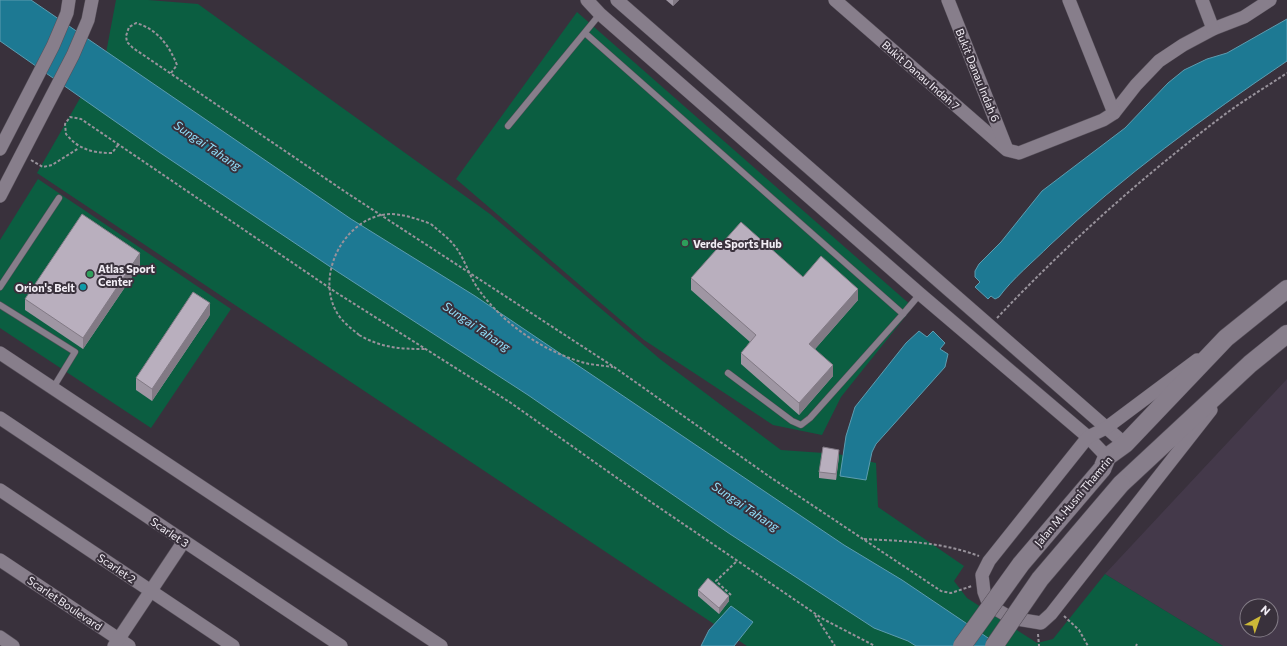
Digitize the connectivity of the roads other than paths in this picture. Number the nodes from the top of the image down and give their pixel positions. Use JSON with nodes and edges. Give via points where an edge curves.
{"nodes":[{"id":1,"x":69,"y":0,"type":"edge"},
{"id":2,"x":92,"y":0,"type":"edge"},
{"id":3,"x":586,"y":0,"type":"edge"},
{"id":4,"x":616,"y":0,"type":"edge"},
{"id":5,"x":835,"y":0,"type":"edge"},
{"id":6,"x":948,"y":0,"type":"edge"},
{"id":7,"x":1069,"y":0,"type":"edge"},
{"id":8,"x":1202,"y":0,"type":"edge"},
{"id":9,"x":1270,"y":0,"type":"edge"},
{"id":10,"x":600,"y":14,"type":"junction"},
{"id":11,"x":1213,"y":29,"type":"junction"},
{"id":12,"x":585,"y":33,"type":"junction"},
{"id":13,"x":1114,"y":113,"type":"junction"},
{"id":14,"x":508,"y":126,"type":"dead end"},
{"id":15,"x":0,"y":149,"type":"edge"},
{"id":16,"x":1008,"y":150,"type":"junction"},
{"id":17,"x":0,"y":196,"type":"edge"},
{"id":18,"x":59,"y":198,"type":"dead end"},
{"id":19,"x":0,"y":287,"type":"edge"},
{"id":20,"x":1287,"y":289,"type":"edge"},
{"id":21,"x":920,"y":294,"type":"junction"},
{"id":22,"x":0,"y":305,"type":"edge"},
{"id":23,"x":903,"y":314,"type":"junction"},
{"id":24,"x":1287,"y":334,"type":"edge"},
{"id":25,"x":1226,"y":338,"type":"junction"},
{"id":26,"x":0,"y":353,"type":"edge"},
{"id":27,"x":1250,"y":364,"type":"junction"},
{"id":28,"x":728,"y":373,"type":"dead end"},
{"id":29,"x":53,"y":388,"type":"junction"},
{"id":30,"x":0,"y":418,"type":"edge"},
{"id":31,"x":1106,"y":428,"type":"junction"},
{"id":32,"x":1088,"y":437,"type":"junction"},
{"id":33,"x":1125,"y":444,"type":"junction"},
{"id":34,"x":1105,"y":463,"type":"junction"},
{"id":35,"x":0,"y":490,"type":"edge"},
{"id":36,"x":184,"y":541,"type":"junction"},
{"id":37,"x":0,"y":560,"type":"edge"},
{"id":38,"x":151,"y":591,"type":"junction"},
{"id":39,"x":0,"y":637,"type":"edge"},
{"id":40,"x":120,"y":644,"type":"edge"},
{"id":41,"x":13,"y":646,"type":"edge"},
{"id":42,"x":233,"y":646,"type":"edge"},
{"id":43,"x":341,"y":646,"type":"edge"},
{"id":44,"x":441,"y":646,"type":"edge"},
{"id":45,"x":962,"y":646,"type":"edge"},
{"id":46,"x":994,"y":646,"type":"edge"}],
"edges":[{"from":1,"to":15,"type":"street","via":[[67,13],[53,46]]},
{"from":2,"to":17,"type":"street","via":[[88,20],[74,55]]},
{"from":3,"to":10,"type":"street"},
{"from":4,"to":31,"type":"street"},
{"from":5,"to":16,"type":"street","name":"Bukit Danau Indah 7"},
{"from":6,"to":16,"type":"street","name":"Bukit Danau Indah 6"},
{"from":7,"to":13,"type":"street"},
{"from":8,"to":11,"type":"street"},
{"from":9,"to":11,"type":"street","via":[[1244,17]]},
{"from":10,"to":12,"type":"lane"},
{"from":10,"to":21,"type":"street"},
{"from":11,"to":13,"type":"street","via":[[1159,62],[1136,85]]},
{"from":12,"to":14,"type":"lane"},
{"from":12,"to":23,"type":"lane"},
{"from":13,"to":16,"type":"street","via":[[1030,150],[1019,153]]},
{"from":18,"to":19,"type":"lane"},
{"from":20,"to":25,"type":"main road","name":"Jalan M. Husni Thamrin"},
{"from":21,"to":23,"type":"lane"},
{"from":21,"to":32,"type":"street"},
{"from":22,"to":29,"type":"lane","via":[[74,352]]},
{"from":23,"to":28,"type":"lane","via":[[801,425]]},
{"from":24,"to":27,"type":"main road"},
{"from":25,"to":31,"type":"street"},
{"from":25,"to":33,"type":"main road","name":"Jalan M. Husni Thamrin"},
{"from":26,"to":29,"type":"street"},
{"from":27,"to":32,"type":"street","via":[[1189,436],[1142,499],[1041,623],[1011,618],[989,605],[982,575],[990,561]]},
{"from":27,"to":46,"type":"main road","bridge":true,"via":[[1122,484],[1040,578]]},
{"from":29,"to":44,"type":"street"},
{"from":30,"to":36,"type":"street","name":"Scarlet 3"},
{"from":31,"to":32,"type":"street"},
{"from":31,"to":33,"type":"street"},
{"from":32,"to":34,"type":"street"},
{"from":33,"to":34,"type":"main road","name":"Jalan M. Husni Thamrin"},
{"from":34,"to":45,"type":"main road","name":"Jalan M. Husni Thamrin","bridge":true,"via":[[1020,564]]},
{"from":35,"to":38,"type":"street","name":"Scarlet 2"},
{"from":36,"to":38,"type":"street"},
{"from":36,"to":43,"type":"street","name":"Scarlet 3"},
{"from":37,"to":40,"type":"street","name":"Scarlet Boulevard"},
{"from":38,"to":40,"type":"street"},
{"from":38,"to":42,"type":"street","name":"Scarlet 2"},
{"from":39,"to":41,"type":"street"}]}
